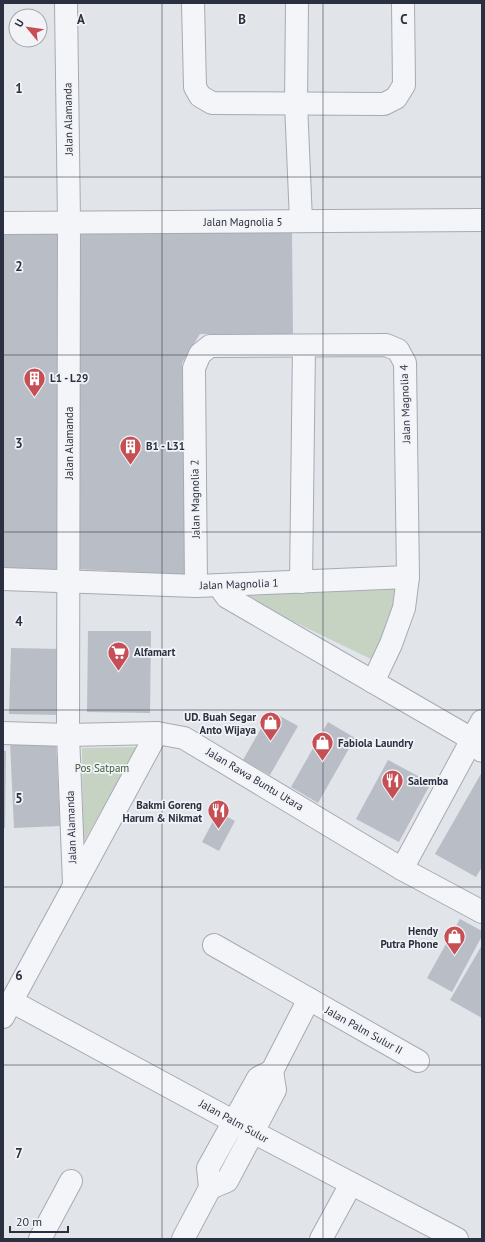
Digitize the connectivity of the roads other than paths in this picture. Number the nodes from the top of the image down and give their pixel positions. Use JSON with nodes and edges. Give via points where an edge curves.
{"nodes":[{"id":1,"x":66,"y":3,"type":"edge"},
{"id":2,"x":192,"y":3,"type":"edge"},
{"id":3,"x":297,"y":3,"type":"edge"},
{"id":4,"x":403,"y":3,"type":"edge"},
{"id":5,"x":296,"y":102,"type":"junction"},
{"id":6,"x":482,"y":220,"type":"edge"},
{"id":7,"x":301,"y":221,"type":"junction"},
{"id":8,"x":69,"y":222,"type":"junction"},
{"id":9,"x":3,"y":223,"type":"edge"},
{"id":10,"x":210,"y":346,"type":"joint"},
{"id":11,"x":304,"y":346,"type":"junction"},
{"id":12,"x":408,"y":577,"type":"junction"},
{"id":13,"x":3,"y":579,"type":"edge"},
{"id":14,"x":69,"y":580,"type":"junction"},
{"id":15,"x":301,"y":582,"type":"junction"},
{"id":16,"x":221,"y":585,"type":"junction"},
{"id":17,"x":196,"y":586,"type":"junction"},
{"id":18,"x":373,"y":682,"type":"junction"},
{"id":19,"x":482,"y":721,"type":"edge"},
{"id":20,"x":3,"y":733,"type":"edge"},
{"id":21,"x":156,"y":733,"type":"junction"},
{"id":22,"x":68,"y":735,"type":"junction"},
{"id":23,"x":477,"y":747,"type":"edge"},
{"id":24,"x":402,"y":869,"type":"junction"},
{"id":25,"x":74,"y":883,"type":"junction"},
{"id":26,"x":482,"y":912,"type":"edge"},
{"id":27,"x":214,"y":946,"type":"dead end"},
{"id":28,"x":309,"y":999,"type":"junction"},
{"id":29,"x":7,"y":1009,"type":"edge"},
{"id":30,"x":418,"y":1061,"type":"dead end"},
{"id":31,"x":272,"y":1071,"type":"junction"},
{"id":32,"x":234,"y":1122,"type":"junction"},
{"id":33,"x":253,"y":1132,"type":"junction"},
{"id":34,"x":71,"y":1181,"type":"dead end"},
{"id":35,"x":351,"y":1184,"type":"junction"},
{"id":36,"x":210,"y":1188,"type":"junction"},
{"id":37,"x":40,"y":1239,"type":"edge"},
{"id":38,"x":183,"y":1239,"type":"edge"},
{"id":39,"x":321,"y":1239,"type":"edge"},
{"id":40,"x":457,"y":1239,"type":"edge"}],
"edges":[{"from":1,"to":8,"type":"street","name":"Jalan Alamanda"},
{"from":2,"to":5,"type":"street","via":[[195,87],[200,96],[212,103]]},
{"from":3,"to":5,"type":"street"},
{"from":4,"to":5,"type":"street","via":[[404,85],[396,98],[384,104]]},
{"from":5,"to":7,"type":"street"},
{"from":6,"to":7,"type":"street","name":"Jalan Magnolia 5"},
{"from":7,"to":8,"type":"street","name":"Jalan Magnolia 5"},
{"from":8,"to":9,"type":"street","name":"Jalan Magnolia 5"},
{"from":8,"to":14,"type":"street","name":"Jalan Alamanda"},
{"from":10,"to":11,"type":"street","name":"Jalan Magnolia 4"},
{"from":10,"to":17,"type":"street","name":"Jalan Magnolia 2","via":[[200,354],[194,368]]},
{"from":11,"to":12,"type":"street","name":"Jalan Magnolia 4","via":[[386,345],[398,350],[405,363]]},
{"from":11,"to":15,"type":"street"},
{"from":12,"to":15,"type":"street","name":"Jalan Magnolia 1"},
{"from":12,"to":18,"type":"street","name":"Jalan Magnolia 4","via":[[404,608]]},
{"from":13,"to":14,"type":"street","name":"Jalan Magnolia 1"},
{"from":14,"to":17,"type":"street","name":"Jalan Magnolia 1"},
{"from":14,"to":22,"type":"street","name":"Jalan Alamanda"},
{"from":15,"to":16,"type":"street","name":"Jalan Magnolia 1"},
{"from":16,"to":17,"type":"street","name":"Jalan Magnolia 1"},
{"from":16,"to":18,"type":"street","via":[[227,597]]},
{"from":18,"to":23,"type":"street","via":[[463,734]]},
{"from":19,"to":23,"type":"street"},
{"from":20,"to":22,"type":"street","name":"Jalan Rawa Buntu Utara"},
{"from":21,"to":22,"type":"street","name":"Jalan Rawa Buntu Utara"},
{"from":21,"to":24,"type":"street","name":"Jalan Rawa Buntu Utara","via":[[184,738],[200,746]]},
{"from":21,"to":25,"type":"street"},
{"from":22,"to":25,"type":"street","name":"Jalan Alamanda"},
{"from":23,"to":24,"type":"street"},
{"from":24,"to":26,"type":"street","name":"Jalan Rawa Buntu Utara"},
{"from":25,"to":29,"type":"street"},
{"from":27,"to":28,"type":"street","name":"Jalan Palm Sulur II"},
{"from":28,"to":30,"type":"street","name":"Jalan Palm Sulur II"},
{"from":28,"to":31,"type":"street"},
{"from":29,"to":32,"type":"street","name":"Jalan Palm Sulur"},
{"from":31,"to":32,"type":"street","via":[[258,1078]]},
{"from":31,"to":33,"type":"street","via":[[276,1090]]},
{"from":32,"to":33,"type":"street","name":"Jalan Palm Sulur"},
{"from":32,"to":36,"type":"street","via":[[208,1168]]},
{"from":33,"to":35,"type":"street","name":"Jalan Palm Sulur"},
{"from":33,"to":36,"type":"street","via":[[227,1181]]},
{"from":34,"to":37,"type":"street"},
{"from":35,"to":39,"type":"street"},
{"from":35,"to":40,"type":"street","name":"Jalan Palm Sulur"},
{"from":36,"to":38,"type":"street"}]}
